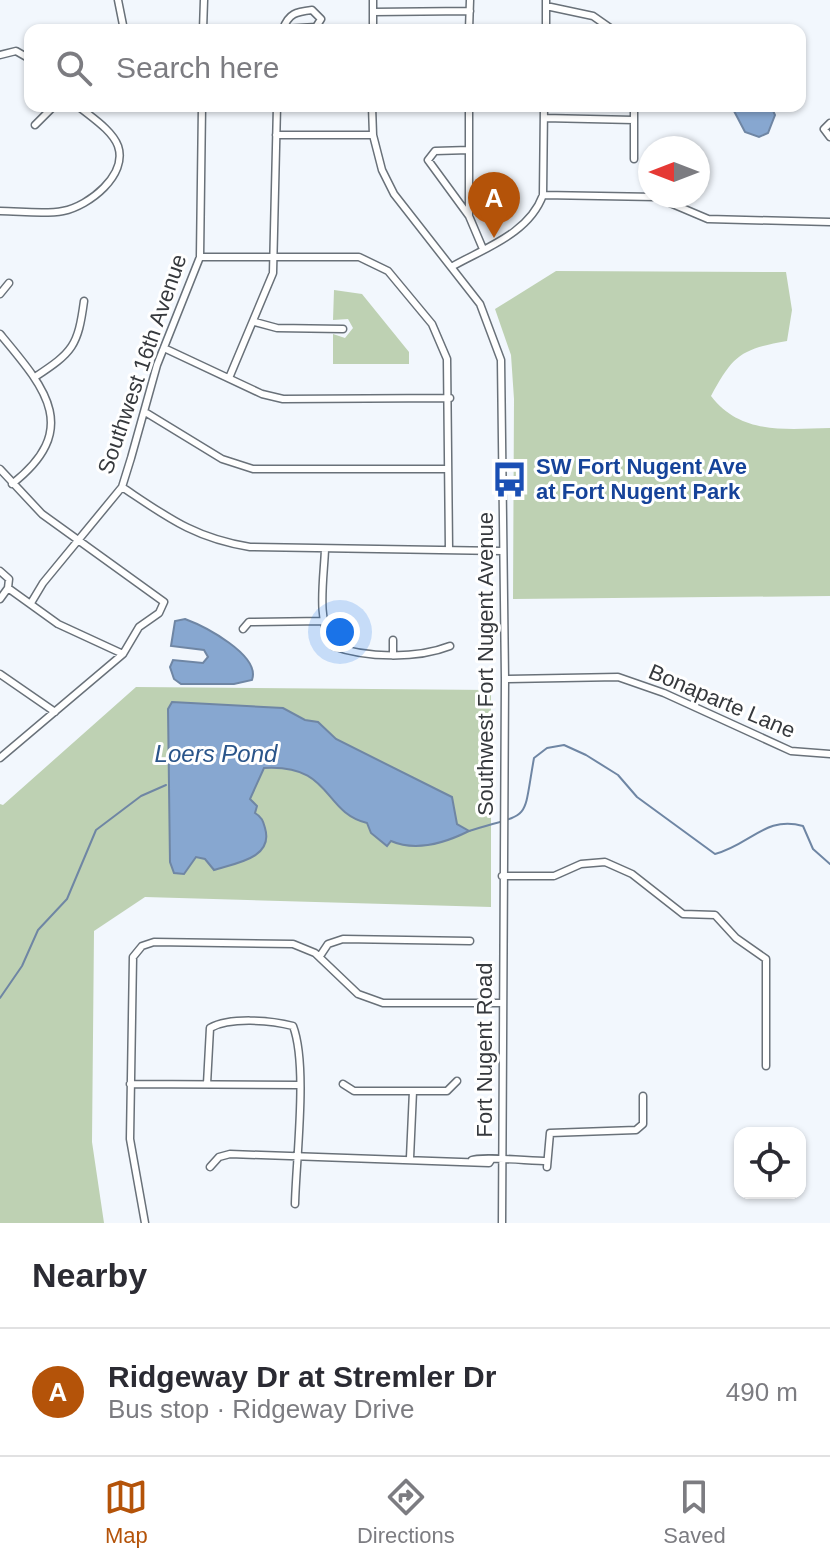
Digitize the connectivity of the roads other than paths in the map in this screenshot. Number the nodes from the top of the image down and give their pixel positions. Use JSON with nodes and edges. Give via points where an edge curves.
{"nodes":[{"id":1,"x":118,"y":0,"type":"edge"},
{"id":2,"x":204,"y":0,"type":"edge"},
{"id":3,"x":373,"y":0,"type":"edge"},
{"id":4,"x":470,"y":0,"type":"edge"},
{"id":5,"x":546,"y":3,"type":"edge"},
{"id":6,"x":470,"y":11,"type":"junction"},
{"id":7,"x":373,"y":12,"type":"junction"},
{"id":8,"x":123,"y":24,"type":"edge"},
{"id":9,"x":203,"y":24,"type":"edge"},
{"id":10,"x":287,"y":24,"type":"edge"},
{"id":11,"x":318,"y":24,"type":"edge"},
{"id":12,"x":373,"y":24,"type":"edge"},
{"id":13,"x":469,"y":24,"type":"edge"},
{"id":14,"x":546,"y":24,"type":"edge"},
{"id":15,"x":604,"y":24,"type":"edge"},
{"id":16,"x":24,"y":54,"type":"edge"},
{"id":17,"x":0,"y":55,"type":"edge"},
{"id":18,"x":48,"y":112,"type":"edge"},
{"id":19,"x":85,"y":112,"type":"edge"},
{"id":20,"x":202,"y":112,"type":"edge"},
{"id":21,"x":277,"y":112,"type":"edge"},
{"id":22,"x":372,"y":112,"type":"edge"},
{"id":23,"x":469,"y":112,"type":"edge"},
{"id":24,"x":544,"y":112,"type":"edge"},
{"id":25,"x":634,"y":112,"type":"edge"},
{"id":26,"x":544,"y":118,"type":"junction"},
{"id":27,"x":634,"y":120,"type":"junction"},
{"id":28,"x":830,"y":123,"type":"edge"},
{"id":29,"x":35,"y":125,"type":"dead end"},
{"id":30,"x":276,"y":135,"type":"junction"},
{"id":31,"x":373,"y":135,"type":"junction"},
{"id":32,"x":830,"y":137,"type":"edge"},
{"id":33,"x":469,"y":150,"type":"junction"},
{"id":34,"x":634,"y":159,"type":"dead end"},
{"id":35,"x":543,"y":195,"type":"junction"},
{"id":36,"x":0,"y":211,"type":"edge"},
{"id":37,"x":469,"y":216,"type":"junction"},
{"id":38,"x":830,"y":222,"type":"edge"},
{"id":39,"x":483,"y":249,"type":"junction"},
{"id":40,"x":200,"y":257,"type":"junction"},
{"id":41,"x":274,"y":258,"type":"junction"},
{"id":42,"x":453,"y":266,"type":"junction"},
{"id":43,"x":9,"y":283,"type":"dead end"},
{"id":44,"x":0,"y":294,"type":"edge"},
{"id":45,"x":84,"y":301,"type":"dead end"},
{"id":46,"x":255,"y":322,"type":"junction"},
{"id":47,"x":343,"y":329,"type":"dead end"},
{"id":48,"x":0,"y":334,"type":"edge"},
{"id":49,"x":164,"y":348,"type":"junction"},
{"id":50,"x":35,"y":377,"type":"junction"},
{"id":51,"x":229,"y":378,"type":"junction"},
{"id":52,"x":450,"y":398,"type":"junction"},
{"id":53,"x":145,"y":412,"type":"junction"},
{"id":54,"x":0,"y":469,"type":"edge"},
{"id":55,"x":448,"y":469,"type":"junction"},
{"id":56,"x":12,"y":484,"type":"junction"},
{"id":57,"x":122,"y":487,"type":"junction"},
{"id":58,"x":78,"y":541,"type":"junction"},
{"id":59,"x":325,"y":549,"type":"junction"},
{"id":60,"x":449,"y":549,"type":"junction"},
{"id":61,"x":502,"y":551,"type":"junction"},
{"id":62,"x":0,"y":571,"type":"edge"},
{"id":63,"x":8,"y":588,"type":"junction"},
{"id":64,"x":0,"y":599,"type":"edge"},
{"id":65,"x":31,"y":603,"type":"junction"},
{"id":66,"x":324,"y":621,"type":"junction"},
{"id":67,"x":243,"y":629,"type":"dead end"},
{"id":68,"x":393,"y":640,"type":"dead end"},
{"id":69,"x":450,"y":646,"type":"dead end"},
{"id":70,"x":393,"y":653,"type":"junction"},
{"id":71,"x":123,"y":654,"type":"junction"},
{"id":72,"x":0,"y":674,"type":"edge"},
{"id":73,"x":505,"y":679,"type":"junction"},
{"id":74,"x":55,"y":712,"type":"junction"},
{"id":75,"x":830,"y":754,"type":"edge"},
{"id":76,"x":0,"y":758,"type":"edge"},
{"id":77,"x":502,"y":876,"type":"junction"},
{"id":78,"x":470,"y":941,"type":"dead end"},
{"id":79,"x":320,"y":956,"type":"junction"},
{"id":80,"x":503,"y":1003,"type":"junction"},
{"id":81,"x":766,"y":1066,"type":"dead end"},
{"id":82,"x":457,"y":1081,"type":"dead end"},
{"id":83,"x":130,"y":1084,"type":"junction"},
{"id":84,"x":207,"y":1084,"type":"junction"},
{"id":85,"x":343,"y":1084,"type":"dead end"},
{"id":86,"x":298,"y":1085,"type":"junction"},
{"id":87,"x":413,"y":1091,"type":"junction"},
{"id":88,"x":643,"y":1096,"type":"dead end"},
{"id":89,"x":297,"y":1154,"type":"junction"},
{"id":90,"x":410,"y":1158,"type":"junction"},
{"id":91,"x":502,"y":1161,"type":"junction"},
{"id":92,"x":210,"y":1167,"type":"dead end"},
{"id":93,"x":295,"y":1204,"type":"dead end"},
{"id":94,"x":145,"y":1223,"type":"edge"},
{"id":95,"x":502,"y":1223,"type":"edge"}],
"edges":[{"from":1,"to":8,"type":"street"},
{"from":2,"to":9,"type":"street"},
{"from":3,"to":7,"type":"street"},
{"from":4,"to":6,"type":"street"},
{"from":5,"to":14,"type":"street"},
{"from":5,"to":15,"type":"street"},
{"from":6,"to":7,"type":"street"},
{"from":6,"to":13,"type":"street"},
{"from":7,"to":12,"type":"street"},
{"from":10,"to":11,"type":"street","via":[[296,12],[312,10],[321,19]]},
{"from":16,"to":17,"type":"street"},
{"from":18,"to":29,"type":"street"},
{"from":19,"to":36,"type":"street","via":[[118,147],[115,175],[102,190],[64,211]]},
{"from":20,"to":40,"type":"street","name":"Southwest 16th Avenue"},
{"from":21,"to":30,"type":"street"},
{"from":22,"to":31,"type":"street","name":"Southwest Fort Nugent Avenue"},
{"from":23,"to":33,"type":"street"},
{"from":24,"to":26,"type":"street"},
{"from":25,"to":27,"type":"street"},
{"from":26,"to":27,"type":"street"},
{"from":26,"to":35,"type":"street"},
{"from":27,"to":34,"type":"street"},
{"from":28,"to":32,"type":"street","via":[[824,129]]},
{"from":30,"to":31,"type":"street"},
{"from":30,"to":41,"type":"street"},
{"from":31,"to":42,"type":"street","name":"Southwest Fort Nugent Avenue","via":[[394,194]]},
{"from":33,"to":37,"type":"street"},
{"from":33,"to":37,"type":"street","via":[[435,151],[428,160]]},
{"from":35,"to":38,"type":"street","via":[[656,197],[708,219]]},
{"from":35,"to":39,"type":"street","via":[[532,219]]},
{"from":37,"to":39,"type":"street"},
{"from":39,"to":42,"type":"street"},
{"from":40,"to":41,"type":"street"},
{"from":40,"to":49,"type":"street","name":"Southwest 16th Avenue"},
{"from":41,"to":46,"type":"street"},
{"from":41,"to":52,"type":"street","via":[[359,257],[388,271],[440,338]]},
{"from":42,"to":61,"type":"street","name":"Southwest Fort Nugent Avenue","via":[[480,304],[501,360]]},
{"from":43,"to":44,"type":"street"},
{"from":45,"to":50,"type":"street","via":[[75,347]]},
{"from":46,"to":47,"type":"street","via":[[277,328]]},
{"from":46,"to":51,"type":"street"},
{"from":48,"to":50,"type":"street"},
{"from":49,"to":51,"type":"street"},
{"from":49,"to":53,"type":"street","name":"Southwest 16th Avenue"},
{"from":50,"to":56,"type":"street","via":[[49,404],[51,436],[33,467]]},
{"from":51,"to":52,"type":"street","via":[[283,399]]},
{"from":52,"to":55,"type":"street"},
{"from":53,"to":55,"type":"street","via":[[222,459],[253,469]]},
{"from":53,"to":57,"type":"street","name":"Southwest 16th Avenue"},
{"from":54,"to":56,"type":"street"},
{"from":55,"to":60,"type":"street"},
{"from":56,"to":58,"type":"street"},
{"from":57,"to":58,"type":"street","name":"Southwest 16th Avenue"},
{"from":57,"to":59,"type":"street","via":[[192,533],[250,547]]},
{"from":58,"to":65,"type":"street","name":"Southwest 16th Avenue"},
{"from":58,"to":71,"type":"street","via":[[164,602],[159,613],[139,627]]},
{"from":59,"to":60,"type":"street"},
{"from":59,"to":66,"type":"street"},
{"from":60,"to":61,"type":"street"},
{"from":61,"to":73,"type":"street","name":"Southwest Fort Nugent Avenue"},
{"from":62,"to":63,"type":"street","via":[[9,579]]},
{"from":63,"to":64,"type":"street"},
{"from":63,"to":65,"type":"street"},
{"from":65,"to":71,"type":"street","via":[[58,624]]},
{"from":66,"to":67,"type":"street","via":[[249,622]]},
{"from":66,"to":70,"type":"street","via":[[333,646]]},
{"from":68,"to":70,"type":"street"},
{"from":69,"to":70,"type":"street","via":[[433,653]]},
{"from":71,"to":74,"type":"street"},
{"from":72,"to":74,"type":"street"},
{"from":73,"to":75,"type":"street","name":"Bonaparte Lane","via":[[618,677],[791,751]]},
{"from":73,"to":77,"type":"street","name":"Southwest Fort Nugent Avenue"},
{"from":74,"to":76,"type":"street"},
{"from":77,"to":80,"type":"street","name":"Fort Nugent Road"},
{"from":77,"to":81,"type":"street","via":[[554,876],[581,864],[605,862],[632,874],[683,914],[715,915],[766,959]]},
{"from":78,"to":79,"type":"street","via":[[343,939],[328,944]]},
{"from":79,"to":80,"type":"street","via":[[358,994],[383,1003]]},
{"from":79,"to":83,"type":"street","via":[[293,944],[142,946],[133,957]]},
{"from":80,"to":91,"type":"street","name":"Fort Nugent Road"},
{"from":82,"to":87,"type":"street","via":[[447,1091]]},
{"from":83,"to":84,"type":"street"},
{"from":83,"to":94,"type":"street","via":[[130,1139]]},
{"from":84,"to":86,"type":"street"},
{"from":84,"to":86,"type":"street","via":[[210,1028],[220,1022],[281,1022],[293,1026],[298,1038]]},
{"from":85,"to":87,"type":"street","via":[[354,1091]]},
{"from":86,"to":89,"type":"street"},
{"from":87,"to":90,"type":"street"},
{"from":88,"to":91,"type":"street","via":[[640,1128],[552,1131],[547,1164]]},
{"from":89,"to":90,"type":"street"},
{"from":89,"to":92,"type":"street","via":[[230,1154]]},
{"from":89,"to":93,"type":"street"},
{"from":90,"to":91,"type":"street","via":[[479,1156]]},
{"from":91,"to":95,"type":"street","name":"Fort Nugent Road"}]}
